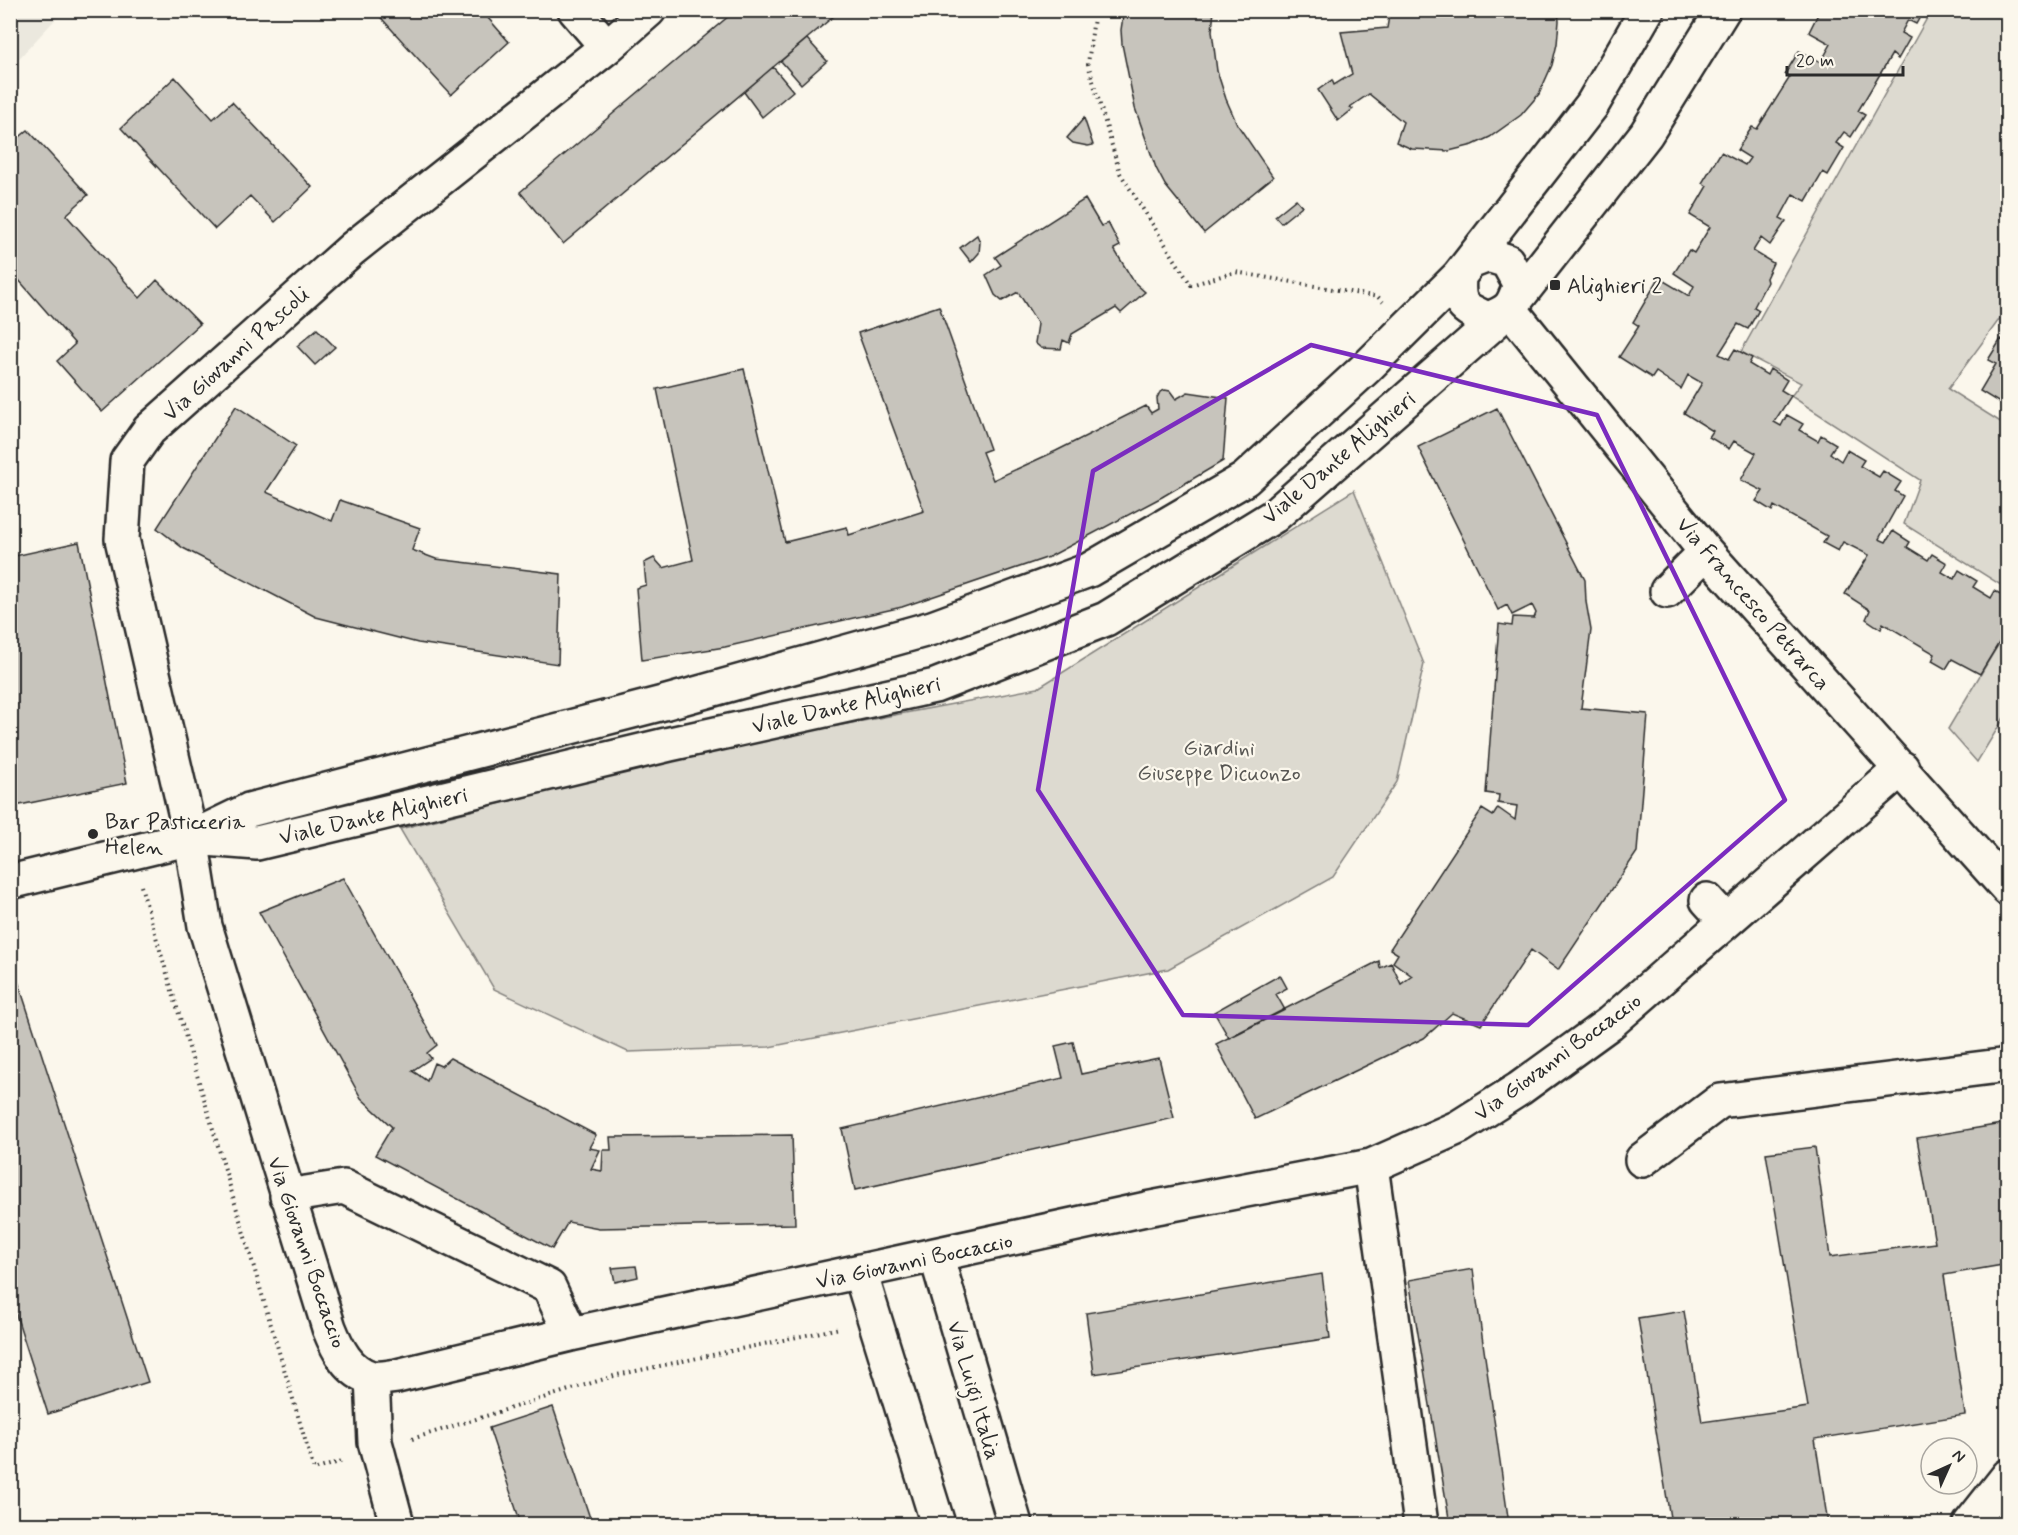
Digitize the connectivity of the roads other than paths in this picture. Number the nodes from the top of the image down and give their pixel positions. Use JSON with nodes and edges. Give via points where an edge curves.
{"nodes":[{"id":1,"x":575,"y":10,"type":"edge"},
{"id":2,"x":649,"y":10,"type":"edge"},
{"id":3,"x":1647,"y":10,"type":"edge"},
{"id":4,"x":1723,"y":10,"type":"edge"},
{"id":5,"x":607,"y":47,"type":"junction"},
{"id":6,"x":1464,"y":269,"type":"junction"},
{"id":7,"x":1509,"y":309,"type":"junction"},
{"id":8,"x":1707,"y":552,"type":"junction"},
{"id":9,"x":1667,"y":591,"type":"dead end"},
{"id":10,"x":1902,"y":768,"type":"junction"},
{"id":11,"x":191,"y":838,"type":"junction"},
{"id":12,"x":10,"y":882,"type":"edge"},
{"id":13,"x":2007,"y":889,"type":"edge"},
{"id":14,"x":2007,"y":1065,"type":"edge"},
{"id":15,"x":1642,"y":1160,"type":"dead end"},
{"id":16,"x":1371,"y":1166,"type":"junction"},
{"id":17,"x":287,"y":1196,"type":"junction"},
{"id":18,"x":936,"y":1255,"type":"junction"},
{"id":19,"x":860,"y":1272,"type":"junction"},
{"id":20,"x":571,"y":1334,"type":"junction"},
{"id":21,"x":372,"y":1378,"type":"junction"},
{"id":22,"x":2007,"y":1476,"type":"edge"},
{"id":23,"x":398,"y":1524,"type":"edge"},
{"id":24,"x":938,"y":1524,"type":"edge"},
{"id":25,"x":1014,"y":1524,"type":"edge"},
{"id":26,"x":1421,"y":1524,"type":"edge"},
{"id":27,"x":1970,"y":1524,"type":"edge"}],
"edges":[{"from":1,"to":5,"type":"street"},
{"from":2,"to":5,"type":"street","name":"Via Giovanni Pascoli"},
{"from":3,"to":6,"type":"street","name":"Viale Dante Alighieri","via":[[1592,105]]},
{"from":4,"to":7,"type":"street","name":"Viale Dante Alighieri","via":[[1646,134]]},
{"from":5,"to":11,"type":"street","name":"Via Giovanni Pascoli","via":[[352,249],[149,430],[127,461],[122,539]]},
{"from":6,"to":7,"type":"street","via":[[1457,294],[1466,309],[1488,319]]},
{"from":6,"to":7,"type":"street","via":[[1488,255],[1507,261],[1520,285]]},
{"from":6,"to":11,"type":"street","name":"Viale Dante Alighieri","via":[[1366,368],[1245,479],[1089,570],[932,628],[679,699],[249,810]]},
{"from":7,"to":8,"type":"street","name":"Via Francesco Petrarca"},
{"from":7,"to":11,"type":"street","name":"Viale Dante Alighieri","via":[[1274,516],[1106,619],[935,686],[670,744],[257,843]]},
{"from":8,"to":9,"type":"street"},
{"from":8,"to":10,"type":"street","name":"Via Francesco Petrarca"},
{"from":10,"to":13,"type":"street","name":"Via Francesco Petrarca"},
{"from":10,"to":16,"type":"street","name":"Via Giovanni Boccaccio","via":[[1717,911],[1610,1023],[1459,1127]]},
{"from":11,"to":12,"type":"street","name":"Viale Dante Alighieri"},
{"from":11,"to":17,"type":"street","name":"Via Giovanni Boccaccio","via":[[205,926]]},
{"from":14,"to":15,"type":"street","via":[[1720,1101]]},
{"from":16,"to":18,"type":"street","name":"Via Giovanni Boccaccio"},
{"from":16,"to":26,"type":"street"},
{"from":17,"to":20,"type":"street","via":[[344,1187],[549,1287]]},
{"from":17,"to":21,"type":"street","name":"Via Giovanni Boccaccio","via":[[338,1350],[352,1367]]},
{"from":18,"to":19,"type":"street","name":"Via Giovanni Boccaccio"},
{"from":18,"to":25,"type":"street","name":"Via Luigi Italia"},
{"from":19,"to":20,"type":"street","name":"Via Giovanni Boccaccio"},
{"from":19,"to":24,"type":"street"},
{"from":20,"to":21,"type":"street","name":"Via Giovanni Boccaccio","via":[[397,1376]]},
{"from":21,"to":23,"type":"street","via":[[375,1442]]},
{"from":22,"to":27,"type":"street"}]}
